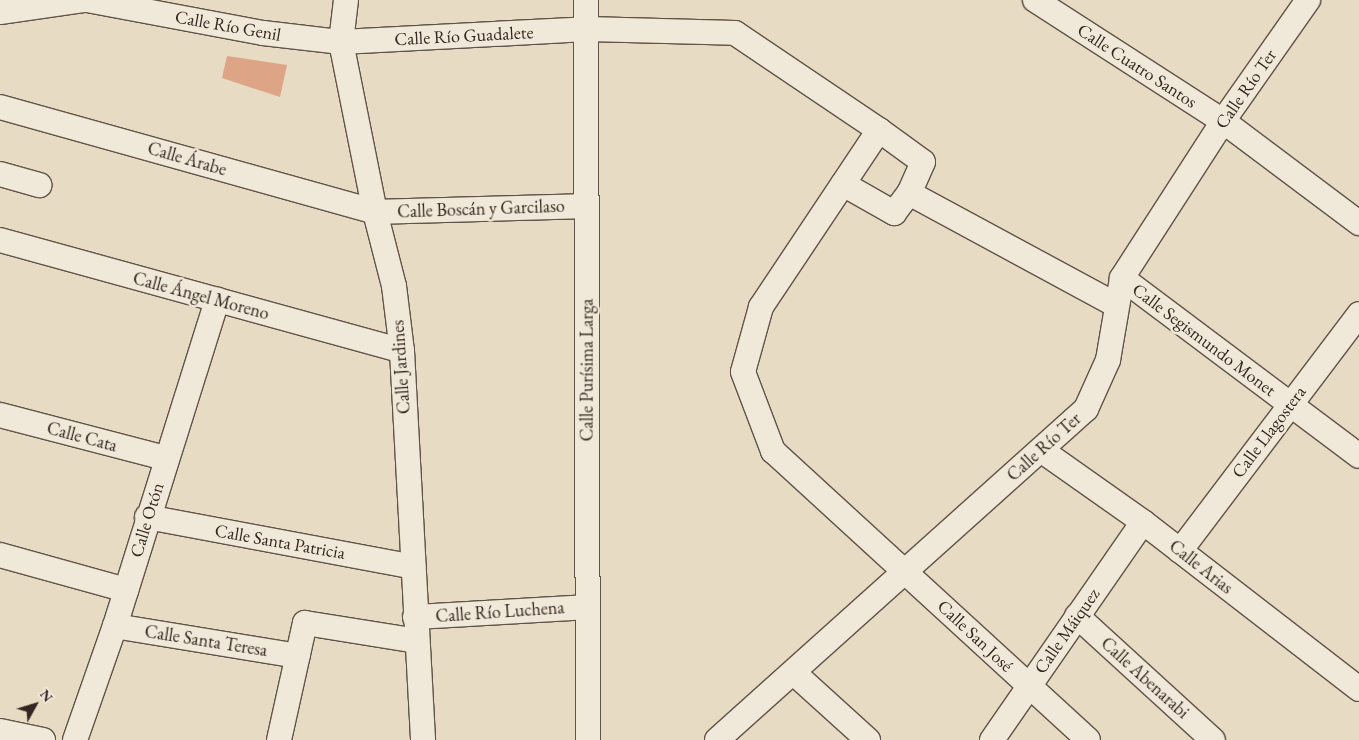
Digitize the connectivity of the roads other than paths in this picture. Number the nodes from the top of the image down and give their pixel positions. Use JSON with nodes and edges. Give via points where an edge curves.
{"nodes":[{"id":1,"x":85,"y":0,"type":"edge"},
{"id":2,"x":346,"y":0,"type":"edge"},
{"id":3,"x":586,"y":0,"type":"edge"},
{"id":4,"x":1035,"y":0,"type":"edge"},
{"id":5,"x":1308,"y":0,"type":"edge"},
{"id":6,"x":0,"y":12,"type":"edge"},
{"id":7,"x":587,"y":29,"type":"junction"},
{"id":8,"x":341,"y":42,"type":"junction"},
{"id":9,"x":0,"y":107,"type":"edge"},
{"id":10,"x":1223,"y":120,"type":"junction"},
{"id":11,"x":879,"y":130,"type":"junction"},
{"id":12,"x":0,"y":174,"type":"edge"},
{"id":13,"x":843,"y":184,"type":"junction"},
{"id":14,"x":39,"y":185,"type":"dead end"},
{"id":15,"x":909,"y":193,"type":"junction"},
{"id":16,"x":587,"y":206,"type":"junction"},
{"id":17,"x":374,"y":212,"type":"junction"},
{"id":18,"x":1359,"y":223,"type":"edge"},
{"id":19,"x":0,"y":240,"type":"edge"},
{"id":20,"x":1122,"y":278,"type":"junction"},
{"id":21,"x":217,"y":300,"type":"junction"},
{"id":22,"x":1114,"y":304,"type":"junction"},
{"id":23,"x":1359,"y":314,"type":"edge"},
{"id":24,"x":402,"y":351,"type":"junction"},
{"id":25,"x":1290,"y":405,"type":"junction"},
{"id":26,"x":0,"y":415,"type":"edge"},
{"id":27,"x":1040,"y":450,"type":"junction"},
{"id":28,"x":1359,"y":456,"type":"edge"},
{"id":29,"x":165,"y":458,"type":"junction"},
{"id":30,"x":147,"y":518,"type":"junction"},
{"id":31,"x":1143,"y":522,"type":"junction"},
{"id":32,"x":1180,"y":551,"type":"junction"},
{"id":33,"x":0,"y":555,"type":"edge"},
{"id":34,"x":413,"y":567,"type":"junction"},
{"id":35,"x":906,"y":573,"type":"junction"},
{"id":36,"x":126,"y":590,"type":"junction"},
{"id":37,"x":586,"y":606,"type":"junction"},
{"id":38,"x":1077,"y":616,"type":"junction"},
{"id":39,"x":415,"y":617,"type":"junction"},
{"id":40,"x":115,"y":626,"type":"junction"},
{"id":41,"x":417,"y":641,"type":"junction"},
{"id":42,"x":298,"y":656,"type":"junction"},
{"id":43,"x":794,"y":673,"type":"junction"},
{"id":44,"x":1029,"y":686,"type":"junction"},
{"id":45,"x":1359,"y":689,"type":"edge"},
{"id":46,"x":0,"y":731,"type":"edge"},
{"id":47,"x":43,"y":740,"type":"edge"},
{"id":48,"x":75,"y":740,"type":"edge"},
{"id":49,"x":278,"y":740,"type":"edge"},
{"id":50,"x":423,"y":740,"type":"edge"},
{"id":51,"x":588,"y":740,"type":"edge"},
{"id":52,"x":717,"y":740,"type":"edge"},
{"id":53,"x":868,"y":740,"type":"edge"},
{"id":54,"x":992,"y":740,"type":"edge"},
{"id":55,"x":1088,"y":740,"type":"edge"},
{"id":56,"x":1213,"y":740,"type":"edge"}],
"edges":[{"from":1,"to":6,"type":"street","name":"Calle Río Genil"},
{"from":1,"to":8,"type":"street","name":"Calle Río Genil","via":[[263,33]]},
{"from":2,"to":8,"type":"street","name":"Calle Jardines"},
{"from":3,"to":7,"type":"street","name":"Calle Purísima Larga"},
{"from":4,"to":10,"type":"street","name":"Calle Cuatro Santos"},
{"from":5,"to":10,"type":"street","name":"Calle Río Ter"},
{"from":7,"to":8,"type":"street","name":"Calle Río Guadalete"},
{"from":7,"to":11,"type":"street","name":"Calle Río Guadalete","via":[[735,33]]},
{"from":7,"to":16,"type":"street","name":"Calle Purísima Larga"},
{"from":8,"to":17,"type":"street","name":"Calle Jardines"},
{"from":9,"to":17,"type":"street","name":"Calle Árabe"},
{"from":10,"to":18,"type":"street","name":"Calle Cuatro Santos"},
{"from":10,"to":20,"type":"street","name":"Calle Río Ter"},
{"from":11,"to":13,"type":"street","name":"Calle San José"},
{"from":11,"to":15,"type":"street","name":"Calle Río Guadalete","via":[[923,162]]},
{"from":12,"to":14,"type":"street"},
{"from":13,"to":15,"type":"street","via":[[894,213]]},
{"from":13,"to":35,"type":"street","name":"Calle San José","via":[[762,307],[744,372],[772,451]]},
{"from":15,"to":22,"type":"street"},
{"from":16,"to":17,"type":"street","name":"Calle Boscán y Garcilaso"},
{"from":16,"to":37,"type":"street","name":"Calle Purísima Larga"},
{"from":17,"to":24,"type":"street","name":"Calle Jardines","via":[[394,286]]},
{"from":19,"to":21,"type":"street","name":"Calle Ángel Moreno"},
{"from":20,"to":22,"type":"street","name":"Calle Río Ter"},
{"from":20,"to":25,"type":"street","name":"Calle Segismundo Monet"},
{"from":21,"to":24,"type":"street","name":"Calle Ángel Moreno"},
{"from":21,"to":29,"type":"street","name":"Calle Otón"},
{"from":22,"to":27,"type":"street","name":"Calle Río Ter","via":[[1108,360],[1086,409]]},
{"from":23,"to":25,"type":"street","name":"Calle Llagostera"},
{"from":24,"to":34,"type":"street","name":"Calle Jardines"},
{"from":25,"to":28,"type":"street","name":"Calle Segismundo Monet"},
{"from":25,"to":32,"type":"street","name":"Calle Llagostera"},
{"from":26,"to":29,"type":"street","name":"Calle Cata"},
{"from":27,"to":31,"type":"street","name":"Calle Arias"},
{"from":27,"to":35,"type":"street","name":"Calle Río Ter"},
{"from":29,"to":30,"type":"street","name":"Calle Otón"},
{"from":30,"to":34,"type":"street","name":"Calle Santa Patricia"},
{"from":30,"to":36,"type":"street","name":"Calle Otón"},
{"from":31,"to":32,"type":"street","name":"Calle Arias"},
{"from":31,"to":38,"type":"street","name":"Calle Máiquez"},
{"from":32,"to":45,"type":"street","name":"Calle Arias"},
{"from":33,"to":36,"type":"street"},
{"from":34,"to":39,"type":"street","name":"Calle Jardines"},
{"from":35,"to":43,"type":"street","name":"Calle Río Ter"},
{"from":35,"to":44,"type":"street","name":"Calle San José"},
{"from":36,"to":40,"type":"street","name":"Calle Otón"},
{"from":37,"to":39,"type":"street","name":"Calle Río Luchena"},
{"from":37,"to":51,"type":"street","name":"Calle Purísima Larga"},
{"from":38,"to":44,"type":"street","name":"Calle Máiquez"},
{"from":38,"to":56,"type":"street","name":"Calle Abenarabi"},
{"from":39,"to":41,"type":"street","name":"Calle Jardines"},
{"from":40,"to":42,"type":"street","name":"Calle Santa Teresa"},
{"from":40,"to":48,"type":"street","name":"Calle Otón"},
{"from":41,"to":42,"type":"street","via":[[305,623]]},
{"from":41,"to":50,"type":"street","name":"Calle Jardines"},
{"from":42,"to":49,"type":"street"},
{"from":43,"to":52,"type":"street","name":"Calle Río Ter"},
{"from":43,"to":53,"type":"street"},
{"from":44,"to":54,"type":"street","name":"Calle Máiquez"},
{"from":44,"to":55,"type":"street","name":"Calle San José"},
{"from":46,"to":47,"type":"street"}]}
